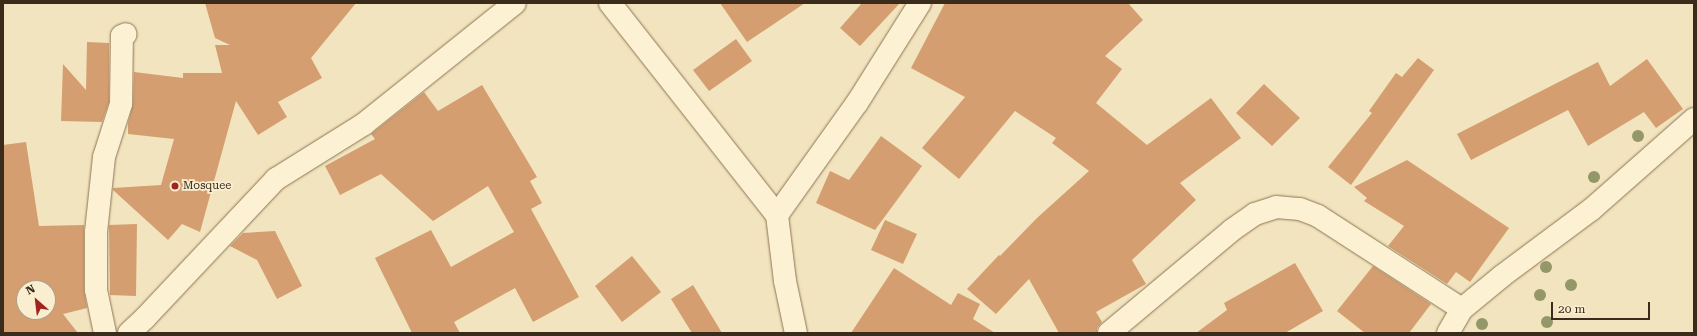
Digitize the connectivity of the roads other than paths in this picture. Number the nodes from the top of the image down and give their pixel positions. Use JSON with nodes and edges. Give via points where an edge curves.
{"nodes":[{"id":1,"x":515,"y":3,"type":"edge"},
{"id":2,"x":610,"y":3,"type":"edge"},
{"id":3,"x":920,"y":3,"type":"edge"},
{"id":4,"x":126,"y":34,"type":"dead end"},
{"id":5,"x":1694,"y":119,"type":"edge"},
{"id":6,"x":777,"y":215,"type":"junction"},
{"id":7,"x":1462,"y":309,"type":"junction"},
{"id":8,"x":104,"y":333,"type":"edge"},
{"id":9,"x":129,"y":333,"type":"edge"},
{"id":10,"x":796,"y":333,"type":"edge"},
{"id":11,"x":1109,"y":333,"type":"edge"},
{"id":12,"x":1448,"y":333,"type":"edge"}],
"edges":[{"from":1,"to":9,"type":"street","via":[[364,124],[276,179]]},
{"from":2,"to":6,"type":"street"},
{"from":3,"to":6,"type":"street","via":[[857,103]]},
{"from":4,"to":8,"type":"street","via":[[122,36],[120,104],[104,157],[96,232],[96,290]]},
{"from":5,"to":7,"type":"street","via":[[1592,209]]},
{"from":6,"to":10,"type":"street","via":[[785,281]]},
{"from":7,"to":11,"type":"street","via":[[1318,216],[1300,209],[1276,207],[1254,214],[1232,230]]},
{"from":7,"to":12,"type":"street"}]}
